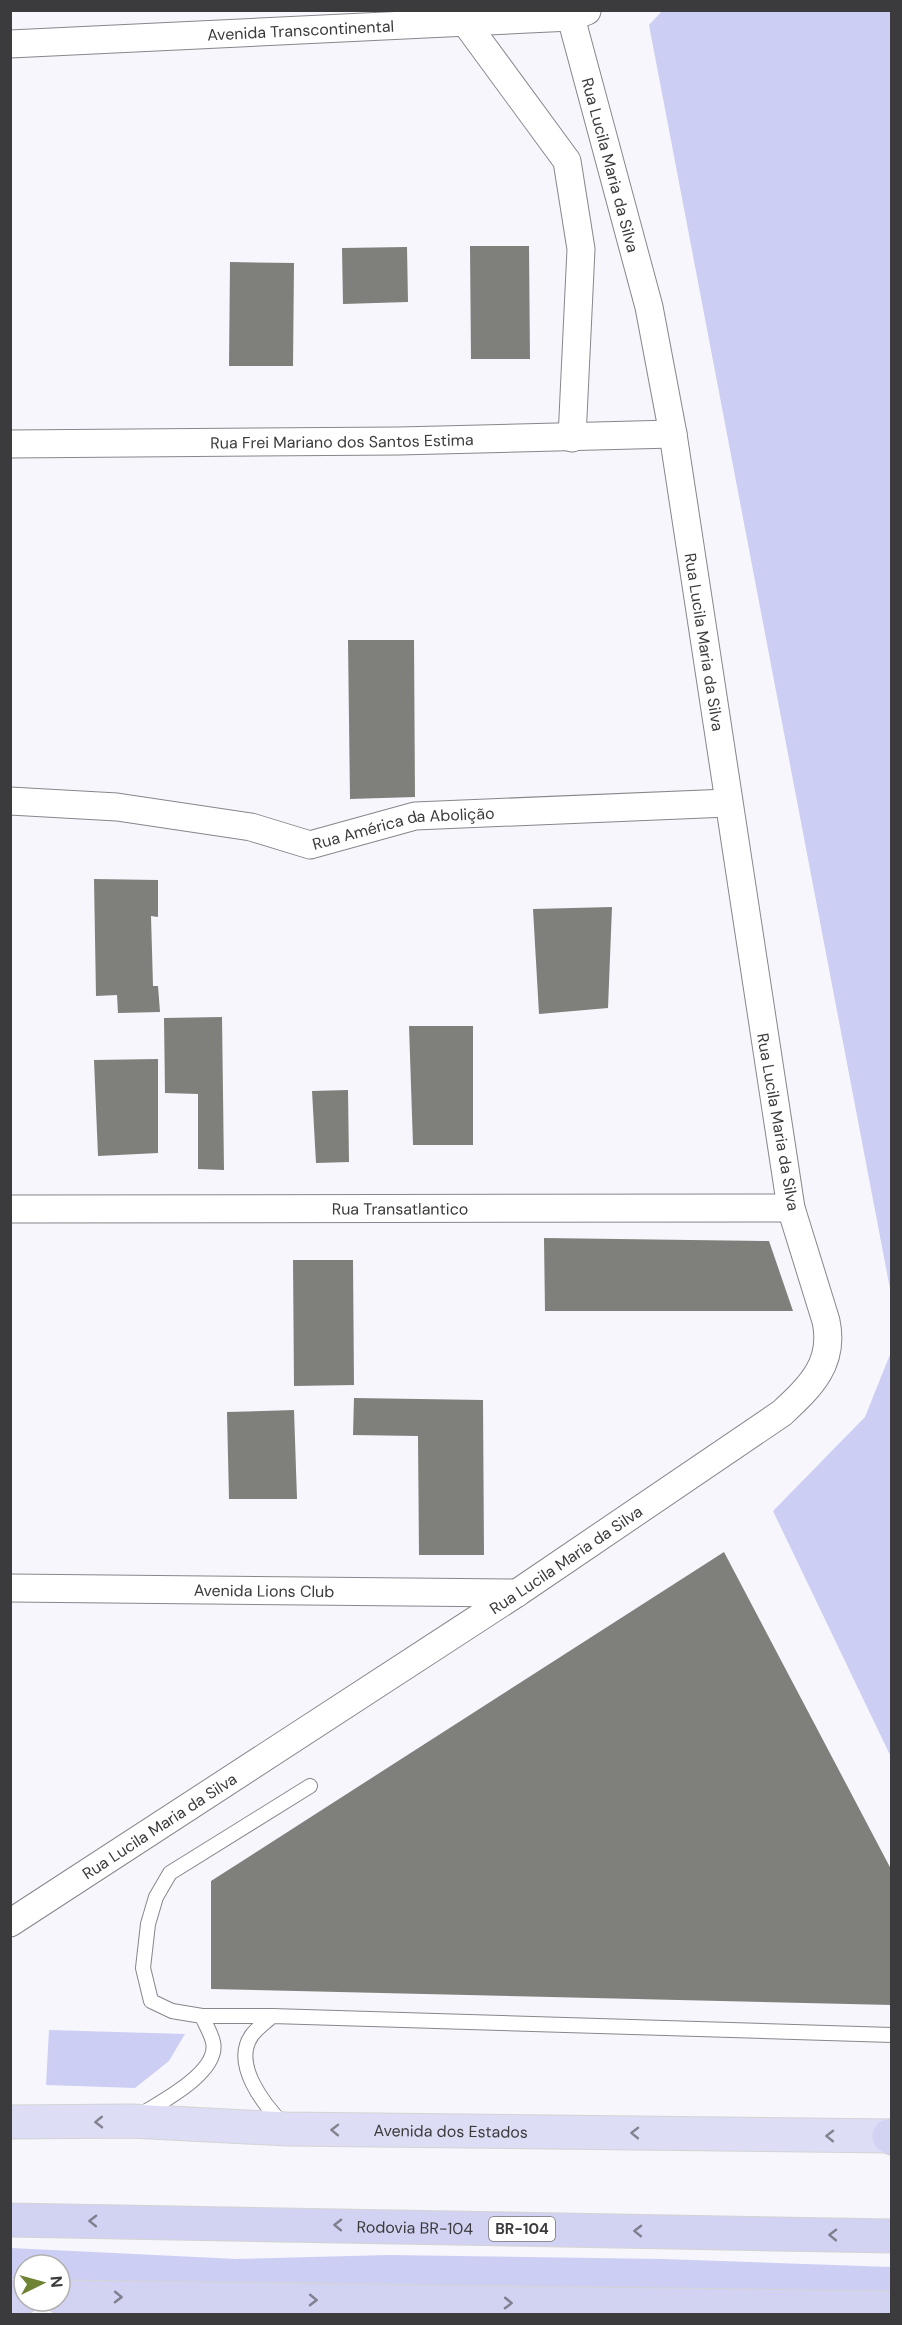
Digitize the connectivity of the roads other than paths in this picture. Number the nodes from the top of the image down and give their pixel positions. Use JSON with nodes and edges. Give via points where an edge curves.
{"nodes":[{"id":1,"x":576,"y":13,"type":"edge"},
{"id":2,"x":465,"y":22,"type":"junction"},
{"id":3,"x":10,"y":44,"type":"edge"},
{"id":4,"x":673,"y":434,"type":"junction"},
{"id":5,"x":572,"y":438,"type":"junction"},
{"id":6,"x":10,"y":444,"type":"edge"},
{"id":7,"x":10,"y":801,"type":"edge"},
{"id":8,"x":728,"y":803,"type":"junction"},
{"id":9,"x":791,"y":1208,"type":"junction"},
{"id":10,"x":10,"y":1209,"type":"edge"},
{"id":11,"x":10,"y":1588,"type":"edge"},
{"id":12,"x":516,"y":1593,"type":"junction"},
{"id":13,"x":310,"y":1785,"type":"dead end"},
{"id":14,"x":10,"y":1923,"type":"edge"},
{"id":15,"x":202,"y":2016,"type":"junction"},
{"id":16,"x":272,"y":2016,"type":"junction"},
{"id":17,"x":891,"y":2035,"type":"edge"},
{"id":18,"x":131,"y":2121,"type":"junction"},
{"id":19,"x":10,"y":2122,"type":"edge"},
{"id":20,"x":287,"y":2129,"type":"junction"},
{"id":21,"x":891,"y":2137,"type":"edge"},
{"id":22,"x":10,"y":2220,"type":"edge"},
{"id":23,"x":891,"y":2236,"type":"edge"},
{"id":24,"x":72,"y":2297,"type":"edge"},
{"id":25,"x":891,"y":2308,"type":"edge"}],
"edges":[{"from":1,"to":2,"type":"street","name":"Avenida Transcontinental"},
{"from":1,"to":4,"type":"street","name":"Rua Lucila Maria da Silva","via":[[649,307]]},
{"from":2,"to":3,"type":"street","name":"Avenida Transcontinental"},
{"from":2,"to":5,"type":"street","via":[[567,160],[581,249]]},
{"from":4,"to":5,"type":"street","name":"Rua Frei Mariano dos Santos Estima"},
{"from":4,"to":8,"type":"street","name":"Rua Lucila Maria da Silva"},
{"from":5,"to":6,"type":"street","name":"Rua Frei Mariano dos Santos Estima"},
{"from":7,"to":8,"type":"street","name":"Rua América da Abolição","via":[[117,807],[251,827],[310,845],[415,816]]},
{"from":8,"to":9,"type":"street","name":"Rua Lucila Maria da Silva"},
{"from":9,"to":10,"type":"street","name":"Rua Transatlantico"},
{"from":9,"to":12,"type":"street","name":"Rua Lucila Maria da Silva","via":[[829,1337],[828,1355],[818,1376],[782,1413]]},
{"from":11,"to":12,"type":"street","name":"Avenida Lions Club"},
{"from":12,"to":14,"type":"street","name":"Rua Lucila Maria da Silva"},
{"from":13,"to":15,"type":"lane","via":[[170,1873],[156,1897],[148,1924],[143,1968],[151,2001],[172,2011]]},
{"from":15,"to":16,"type":"lane"},
{"from":15,"to":18,"type":"lane","via":[[214,2043],[213,2058],[192,2080]]},
{"from":16,"to":17,"type":"lane"},
{"from":16,"to":20,"type":"lane","via":[[250,2036],[246,2057],[255,2091]]},
{"from":18,"to":19,"type":"main road","name":"Avenida dos Estados","one_way":true},
{"from":18,"to":20,"type":"main road","name":"Avenida dos Estados"},
{"from":21,"to":20,"type":"main road","name":"Avenida dos Estados","one_way":true},
{"from":23,"to":22,"type":"highway","name":"Rodovia BR-104","number":"BR-104","one_way":true},
{"from":24,"to":25,"type":"highway","one_way":true}]}
